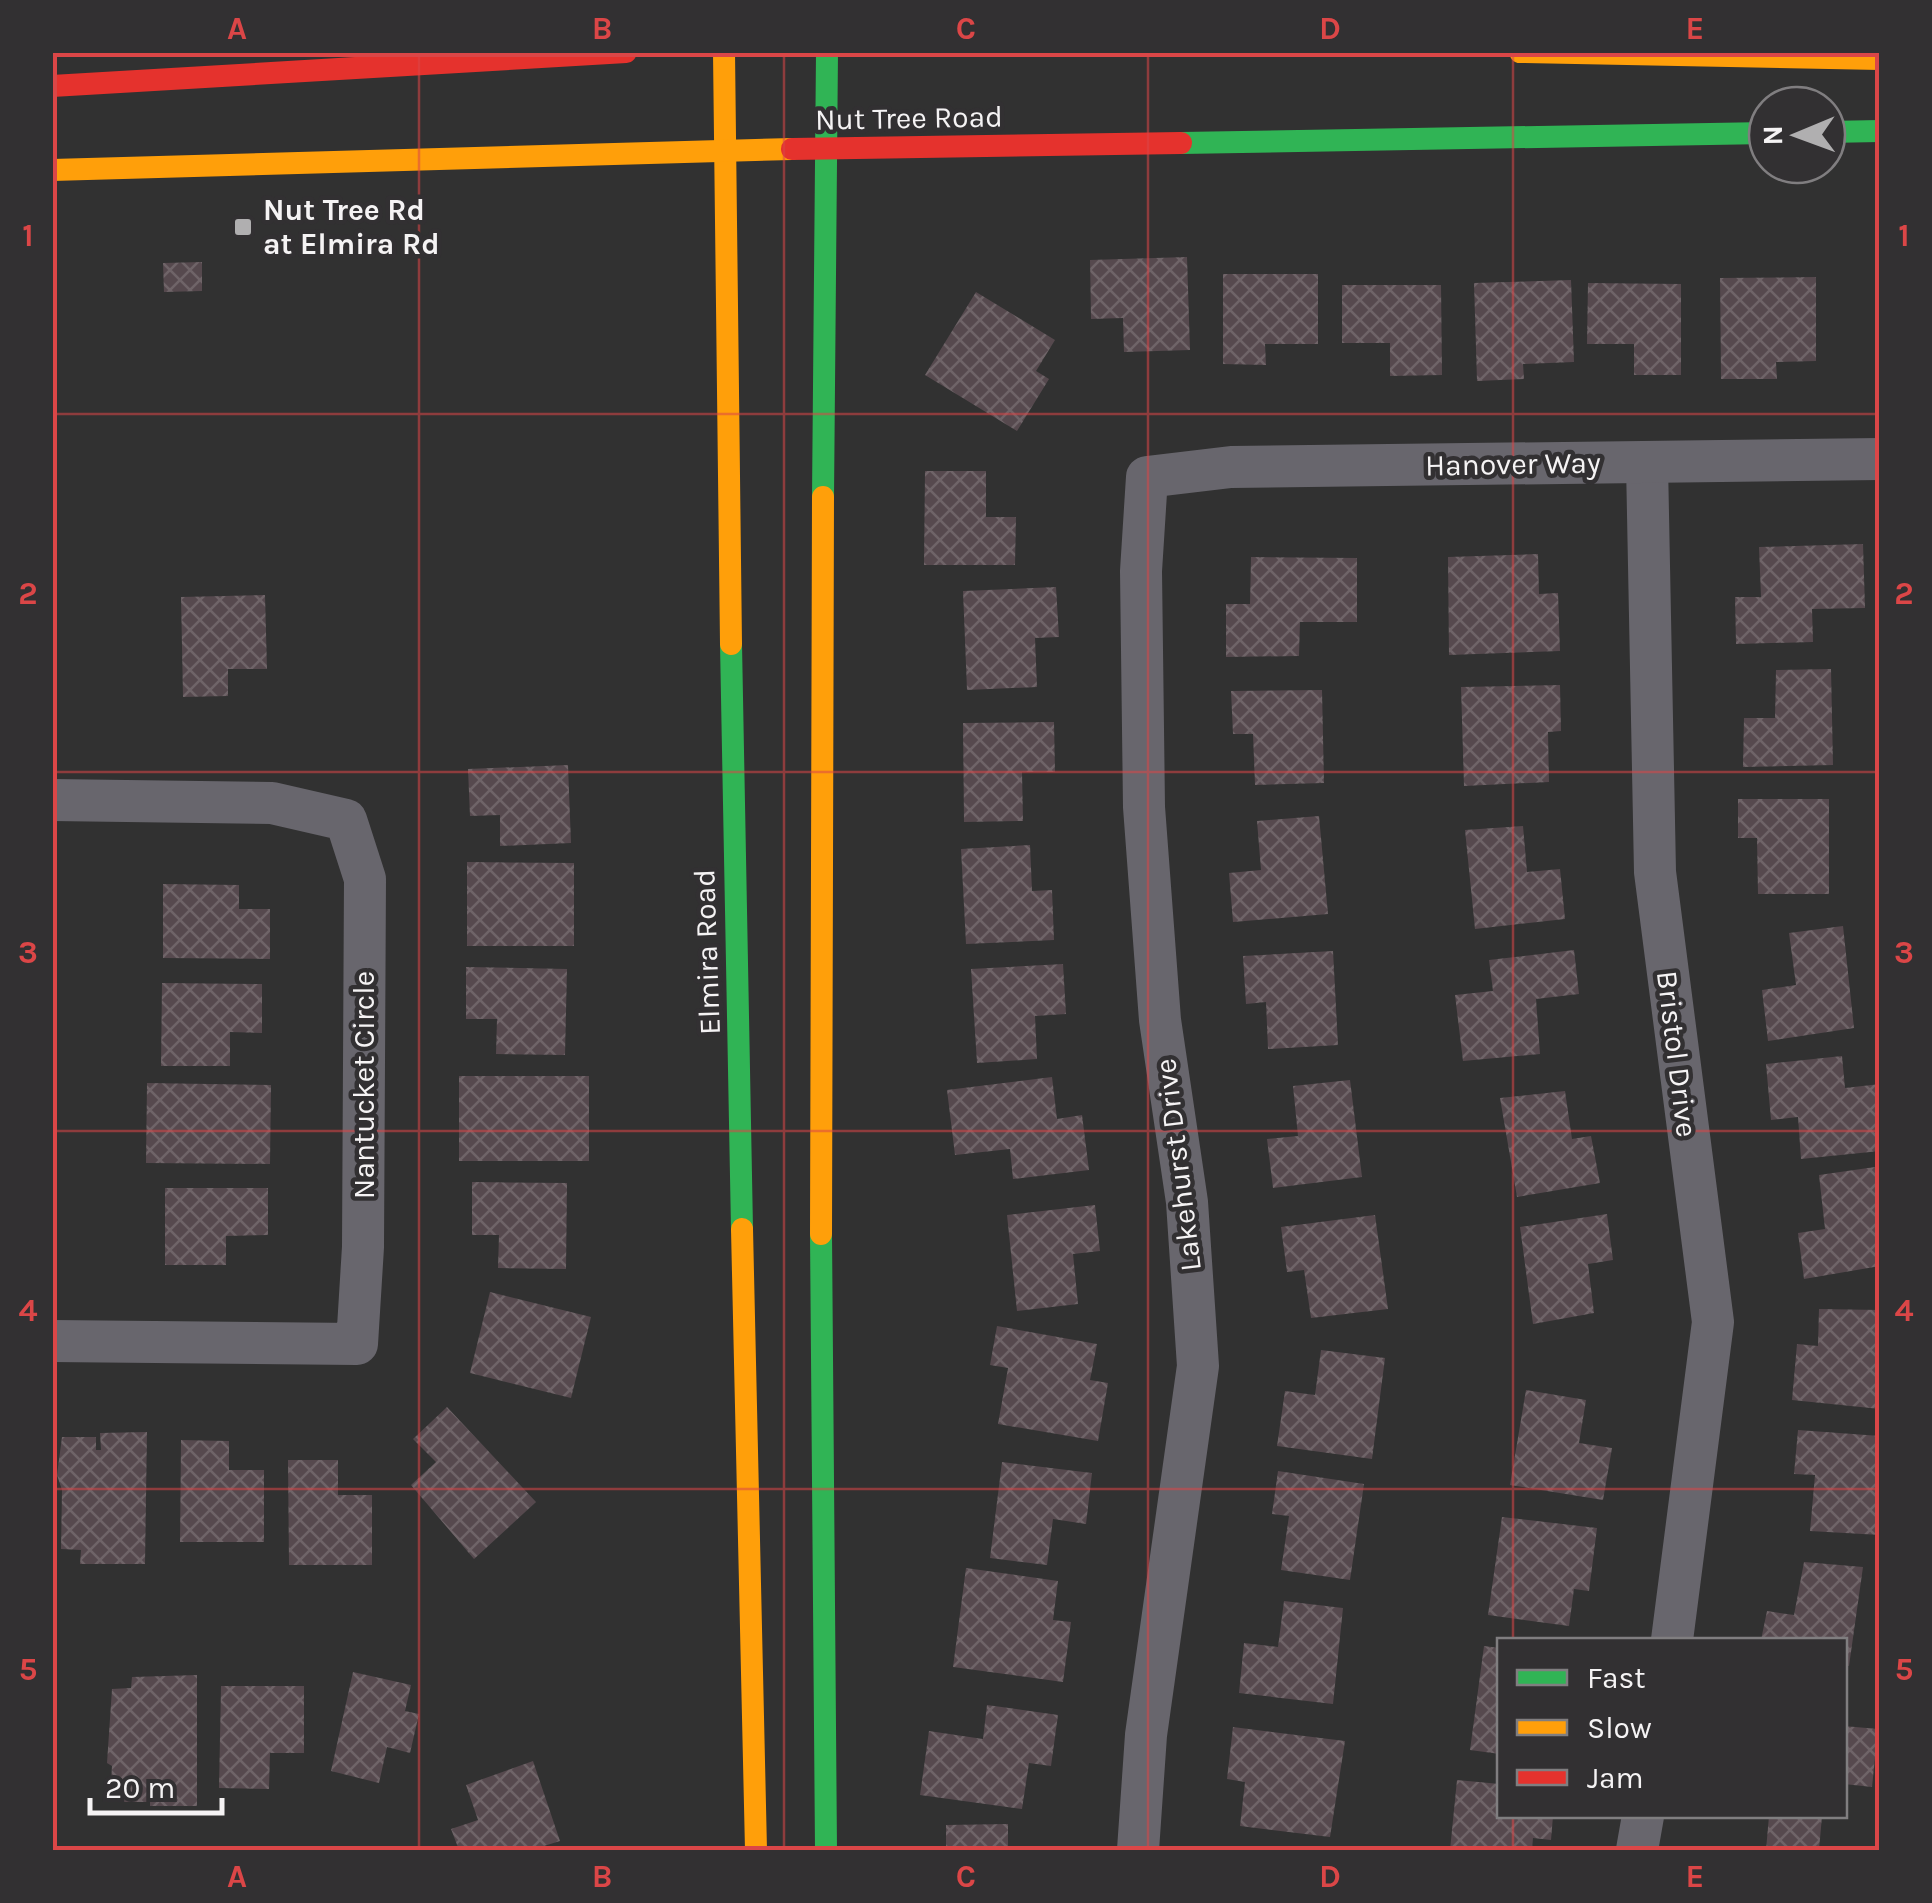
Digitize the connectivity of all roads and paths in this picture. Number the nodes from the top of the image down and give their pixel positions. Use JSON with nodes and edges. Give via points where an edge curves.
{"nodes":[{"id":1,"x":626,"y":52,"type":"edge"},
{"id":2,"x":724,"y":52,"type":"edge"},
{"id":3,"x":827,"y":52,"type":"edge"},
{"id":4,"x":1520,"y":52,"type":"edge"},
{"id":5,"x":1880,"y":59,"type":"edge"},
{"id":6,"x":52,"y":86,"type":"edge"},
{"id":7,"x":1880,"y":131,"type":"edge"},
{"id":8,"x":1847,"y":132,"type":"edge"},
{"id":9,"x":1747,"y":133,"type":"edge"},
{"id":10,"x":725,"y":150,"type":"junction"},
{"id":11,"x":827,"y":150,"type":"junction"},
{"id":12,"x":52,"y":170,"type":"edge"},
{"id":13,"x":1880,"y":459,"type":"edge"},
{"id":14,"x":1647,"y":463,"type":"junction"},
{"id":15,"x":1147,"y":476,"type":"joint"},
{"id":16,"x":52,"y":800,"type":"edge"},
{"id":17,"x":52,"y":1341,"type":"edge"},
{"id":18,"x":1672,"y":1638,"type":"edge"},
{"id":19,"x":1643,"y":1818,"type":"edge"},
{"id":20,"x":756,"y":1850,"type":"edge"},
{"id":21,"x":826,"y":1850,"type":"edge"},
{"id":22,"x":1138,"y":1850,"type":"edge"},
{"id":23,"x":1637,"y":1850,"type":"edge"}],
"edges":[{"from":1,"to":6,"type":"main road"},
{"from":2,"to":10,"type":"main road","name":"Elmira Road"},
{"from":3,"to":11,"type":"main road"},
{"from":4,"to":5,"type":"main road"},
{"from":7,"to":8,"type":"main road"},
{"from":9,"to":11,"type":"main road","name":"Nut Tree Road"},
{"from":10,"to":11,"type":"main road","name":"Nut Tree Road"},
{"from":10,"to":12,"type":"main road","name":"Nut Tree Road"},
{"from":10,"to":20,"type":"main road","name":"Elmira Road"},
{"from":11,"to":21,"type":"main road","via":[[819,1022]]},
{"from":13,"to":14,"type":"street","name":"Hanover Way"},
{"from":14,"to":15,"type":"street","name":"Hanover Way","via":[[1230,467]]},
{"from":14,"to":18,"type":"street","name":"Bristol Drive","via":[[1655,872],[1713,1322]]},
{"from":15,"to":22,"type":"street","name":"Lakehurst Drive","via":[[1141,572],[1144,807],[1198,1366],[1146,1735]]},
{"from":16,"to":17,"type":"street","name":"Nantucket Circle","via":[[272,804],[346,820],[365,879],[364,1246],[357,1344]]},
{"from":19,"to":23,"type":"street"}]}
